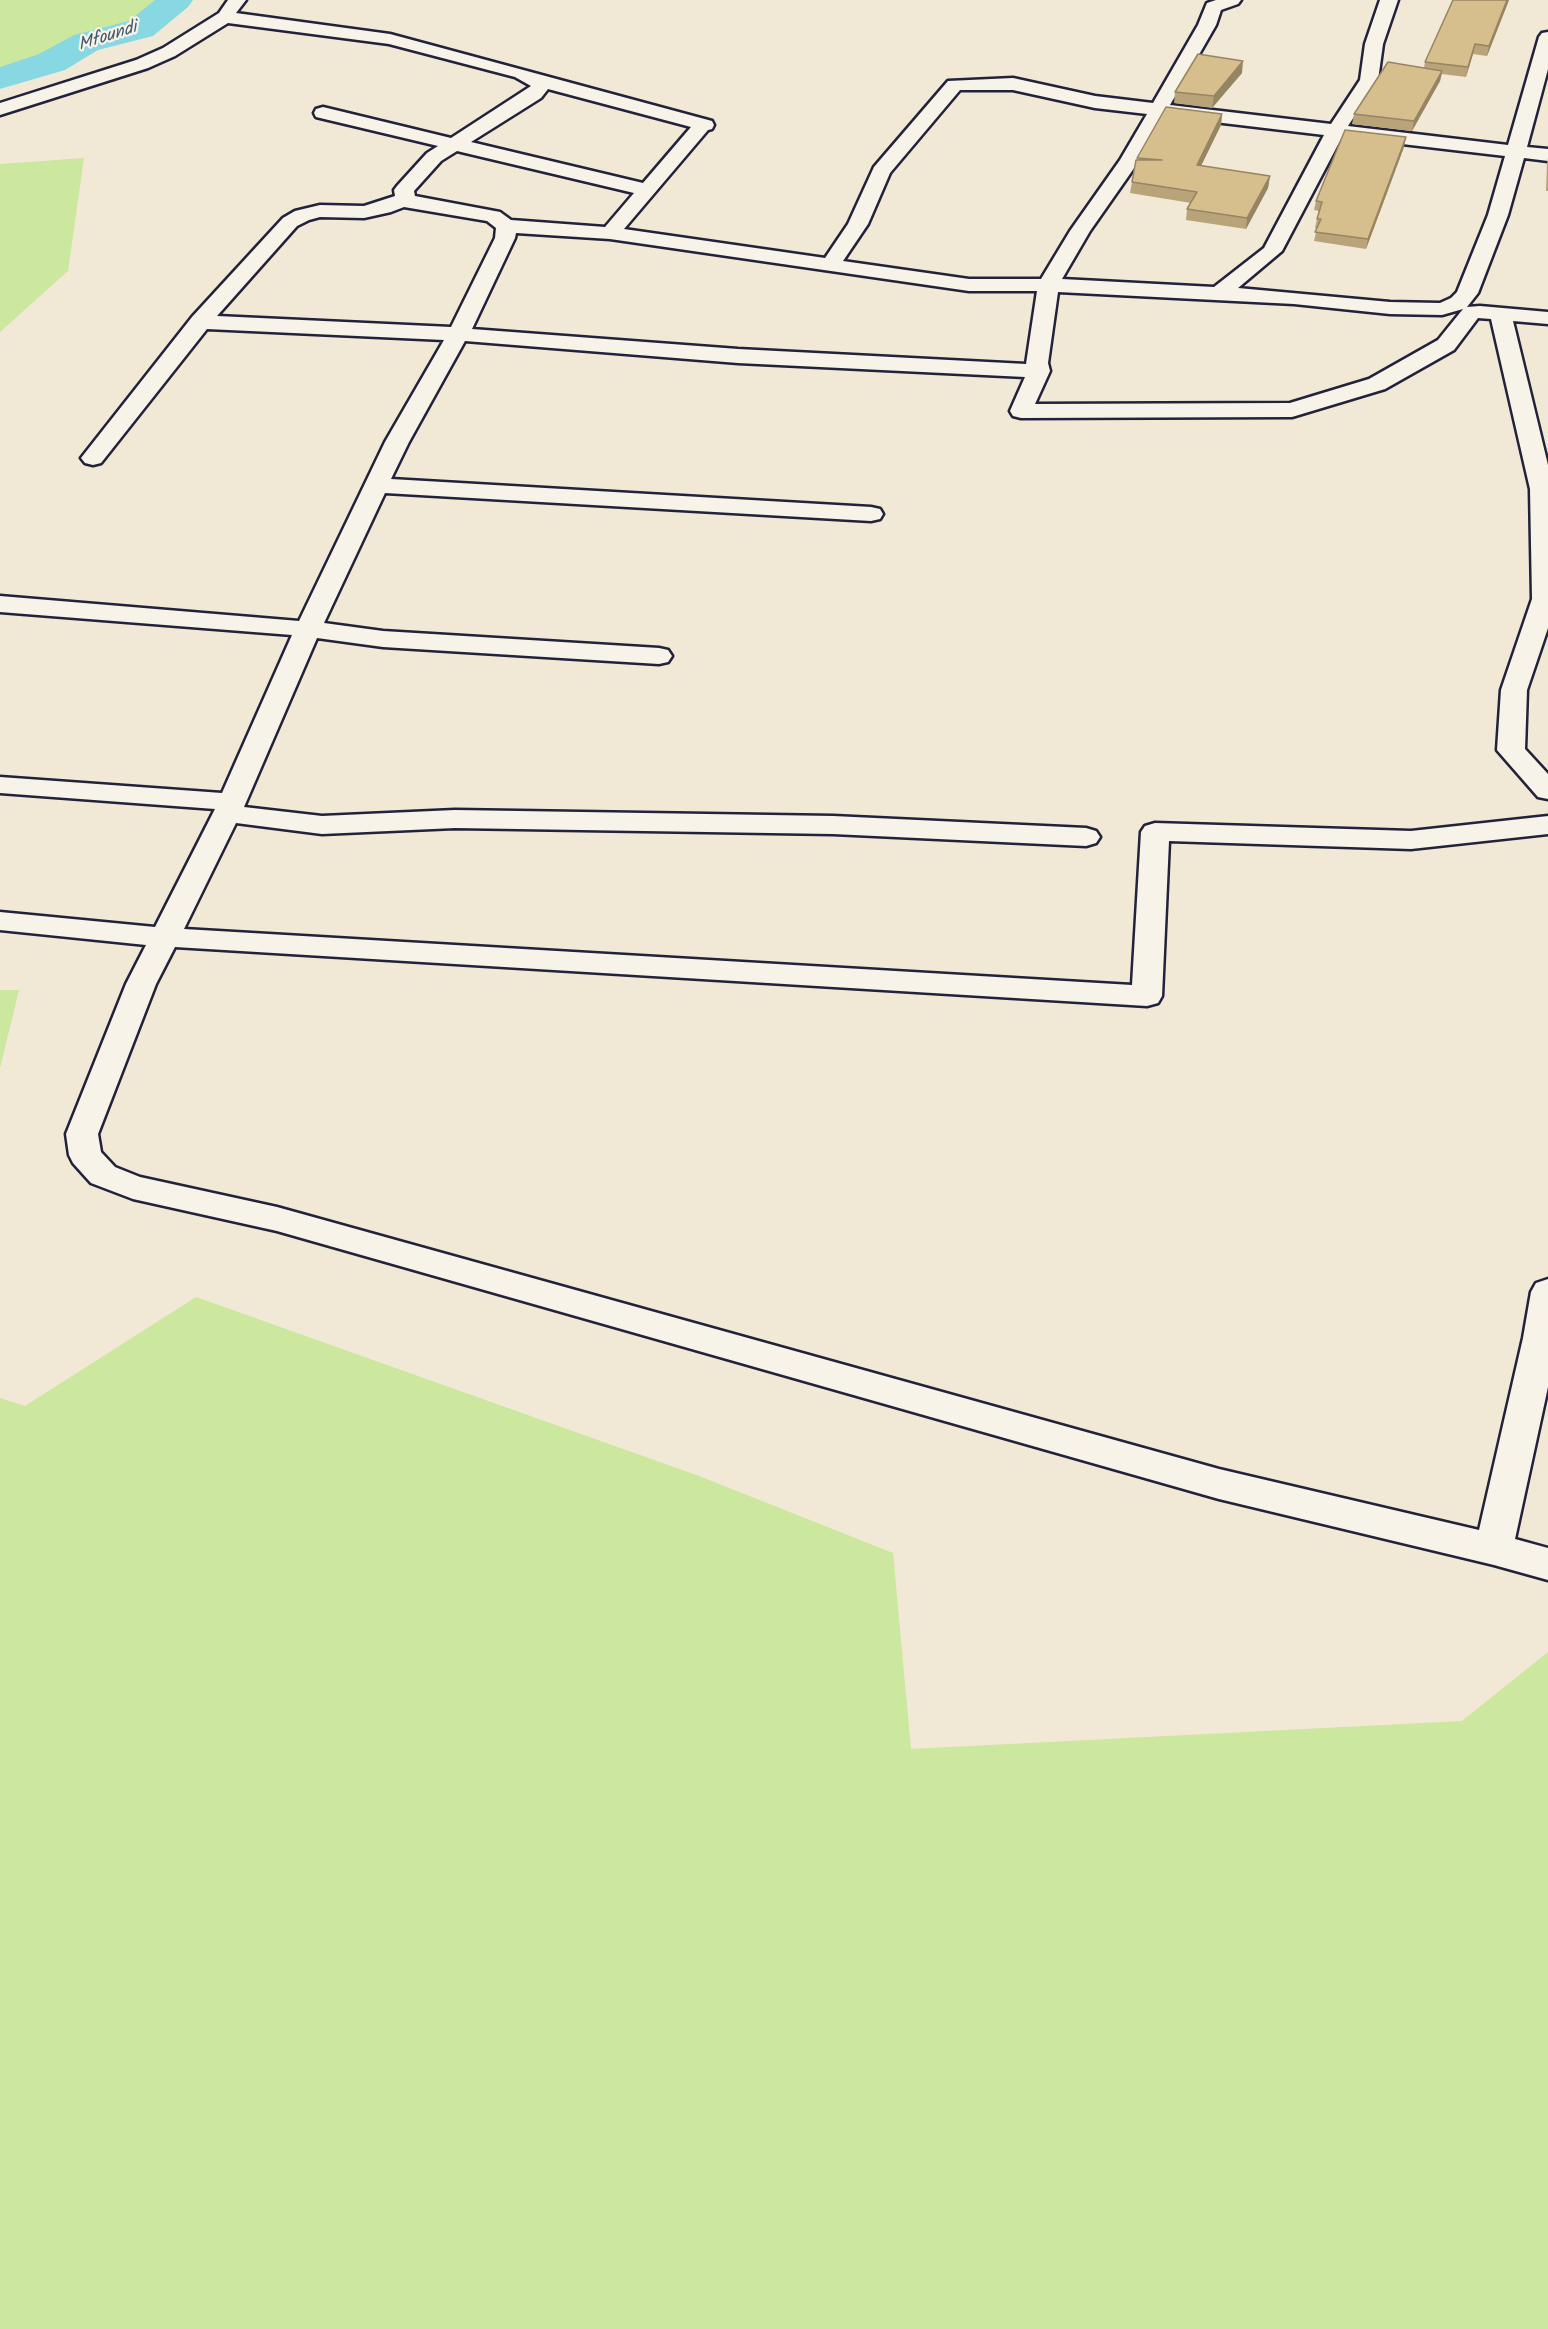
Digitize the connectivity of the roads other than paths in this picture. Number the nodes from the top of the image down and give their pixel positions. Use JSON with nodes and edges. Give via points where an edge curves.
{"nodes":[{"id":1,"x":237,"y":0,"type":"edge"},
{"id":2,"x":1232,"y":0,"type":"edge"},
{"id":3,"x":1389,"y":0,"type":"edge"},
{"id":4,"x":225,"y":17,"type":"junction"},
{"id":5,"x":1548,"y":37,"type":"edge"},
{"id":6,"x":537,"y":81,"type":"junction"},
{"id":7,"x":1159,"y":108,"type":"junction"},
{"id":8,"x":0,"y":109,"type":"edge"},
{"id":9,"x":323,"y":113,"type":"dead end"},
{"id":10,"x":1335,"y":132,"type":"junction"},
{"id":11,"x":455,"y":145,"type":"junction"},
{"id":12,"x":1516,"y":151,"type":"junction"},
{"id":13,"x":1548,"y":155,"type":"edge"},
{"id":14,"x":647,"y":189,"type":"junction"},
{"id":15,"x":405,"y":199,"type":"junction"},
{"id":16,"x":506,"y":226,"type":"junction"},
{"id":17,"x":610,"y":233,"type":"junction"},
{"id":18,"x":830,"y":265,"type":"junction"},
{"id":19,"x":1048,"y":285,"type":"junction"},
{"id":20,"x":1218,"y":294,"type":"junction"},
{"id":21,"x":1442,"y":309,"type":"junction"},
{"id":22,"x":1473,"y":312,"type":"junction"},
{"id":23,"x":1500,"y":314,"type":"junction"},
{"id":24,"x":1548,"y":318,"type":"edge"},
{"id":25,"x":200,"y":322,"type":"junction"},
{"id":26,"x":458,"y":334,"type":"junction"},
{"id":27,"x":1039,"y":371,"type":"junction"},
{"id":28,"x":93,"y":458,"type":"dead end"},
{"id":29,"x":378,"y":485,"type":"junction"},
{"id":30,"x":871,"y":514,"type":"dead end"},
{"id":31,"x":0,"y":604,"type":"edge"},
{"id":32,"x":308,"y":629,"type":"junction"},
{"id":33,"x":1539,"y":644,"type":"edge"},
{"id":34,"x":659,"y":656,"type":"dead end"},
{"id":35,"x":0,"y":785,"type":"edge"},
{"id":36,"x":1548,"y":791,"type":"edge"},
{"id":37,"x":230,"y":807,"type":"junction"},
{"id":38,"x":1548,"y":825,"type":"edge"},
{"id":39,"x":1086,"y":837,"type":"dead end"},
{"id":40,"x":0,"y":921,"type":"edge"},
{"id":41,"x":164,"y":937,"type":"junction"},
{"id":42,"x":1548,"y":1292,"type":"edge"},
{"id":43,"x":1494,"y":1549,"type":"junction"},
{"id":44,"x":1548,"y":1564,"type":"edge"}],
"edges":[{"from":1,"to":4,"type":"street"},
{"from":2,"to":7,"type":"street","via":[[1213,7],[1207,25]]},
{"from":3,"to":10,"type":"street","via":[[1374,44],[1369,80]]},
{"from":4,"to":6,"type":"street","via":[[390,39],[520,73]]},
{"from":4,"to":8,"type":"street","via":[[142,64]]},
{"from":5,"to":12,"type":"street"},
{"from":6,"to":11,"type":"street","via":[[540,87],[534,94]]},
{"from":6,"to":14,"type":"street","via":[[702,127]]},
{"from":7,"to":10,"type":"street"},
{"from":7,"to":18,"type":"street","via":[[1095,102],[1013,84],[955,85],[881,171],[858,224]]},
{"from":7,"to":19,"type":"street"},
{"from":9,"to":11,"type":"street"},
{"from":10,"to":12,"type":"street"},
{"from":10,"to":20,"type":"street","via":[[1272,251]]},
{"from":11,"to":14,"type":"street"},
{"from":11,"to":15,"type":"street","via":[[434,157],[404,190]]},
{"from":12,"to":13,"type":"street"},
{"from":12,"to":21,"type":"street","via":[[1498,214],[1467,293],[1459,303]]},
{"from":14,"to":17,"type":"street"},
{"from":15,"to":16,"type":"street","via":[[414,204],[493,216]]},
{"from":15,"to":25,"type":"street","via":[[364,212],[320,211],[290,222]]},
{"from":16,"to":17,"type":"street"},
{"from":16,"to":26,"type":"street","via":[[505,238]]},
{"from":17,"to":18,"type":"street"},
{"from":18,"to":19,"type":"street","via":[[969,285]]},
{"from":19,"to":20,"type":"street"},
{"from":19,"to":27,"type":"street"},
{"from":20,"to":21,"type":"street"},
{"from":21,"to":22,"type":"street"},
{"from":22,"to":23,"type":"street"},
{"from":22,"to":27,"type":"street","via":[[1446,345],[1377,384],[1292,410],[1021,411]]},
{"from":23,"to":24,"type":"street"},
{"from":23,"to":33,"type":"street","via":[[1542,489],[1545,599]]},
{"from":25,"to":26,"type":"street"},
{"from":25,"to":28,"type":"street"},
{"from":26,"to":27,"type":"street","via":[[738,356]]},
{"from":26,"to":29,"type":"street","via":[[397,442]]},
{"from":29,"to":30,"type":"street"},
{"from":29,"to":32,"type":"street"},
{"from":31,"to":32,"type":"street"},
{"from":32,"to":34,"type":"street","via":[[383,639]]},
{"from":32,"to":37,"type":"street"},
{"from":33,"to":36,"type":"street","via":[[1514,690],[1511,750]]},
{"from":35,"to":37,"type":"street"},
{"from":37,"to":39,"type":"street","via":[[322,825],[455,819],[833,825]]},
{"from":37,"to":41,"type":"street"},
{"from":38,"to":41,"type":"street","via":[[1411,840],[1155,832],[1147,996]]},
{"from":40,"to":41,"type":"street"},
{"from":41,"to":43,"type":"street","via":[[141,984],[82,1134],[85,1155],[103,1175],[133,1187],[300,1225],[1219,1484]]},
{"from":42,"to":43,"type":"street"},
{"from":43,"to":44,"type":"street"}]}
